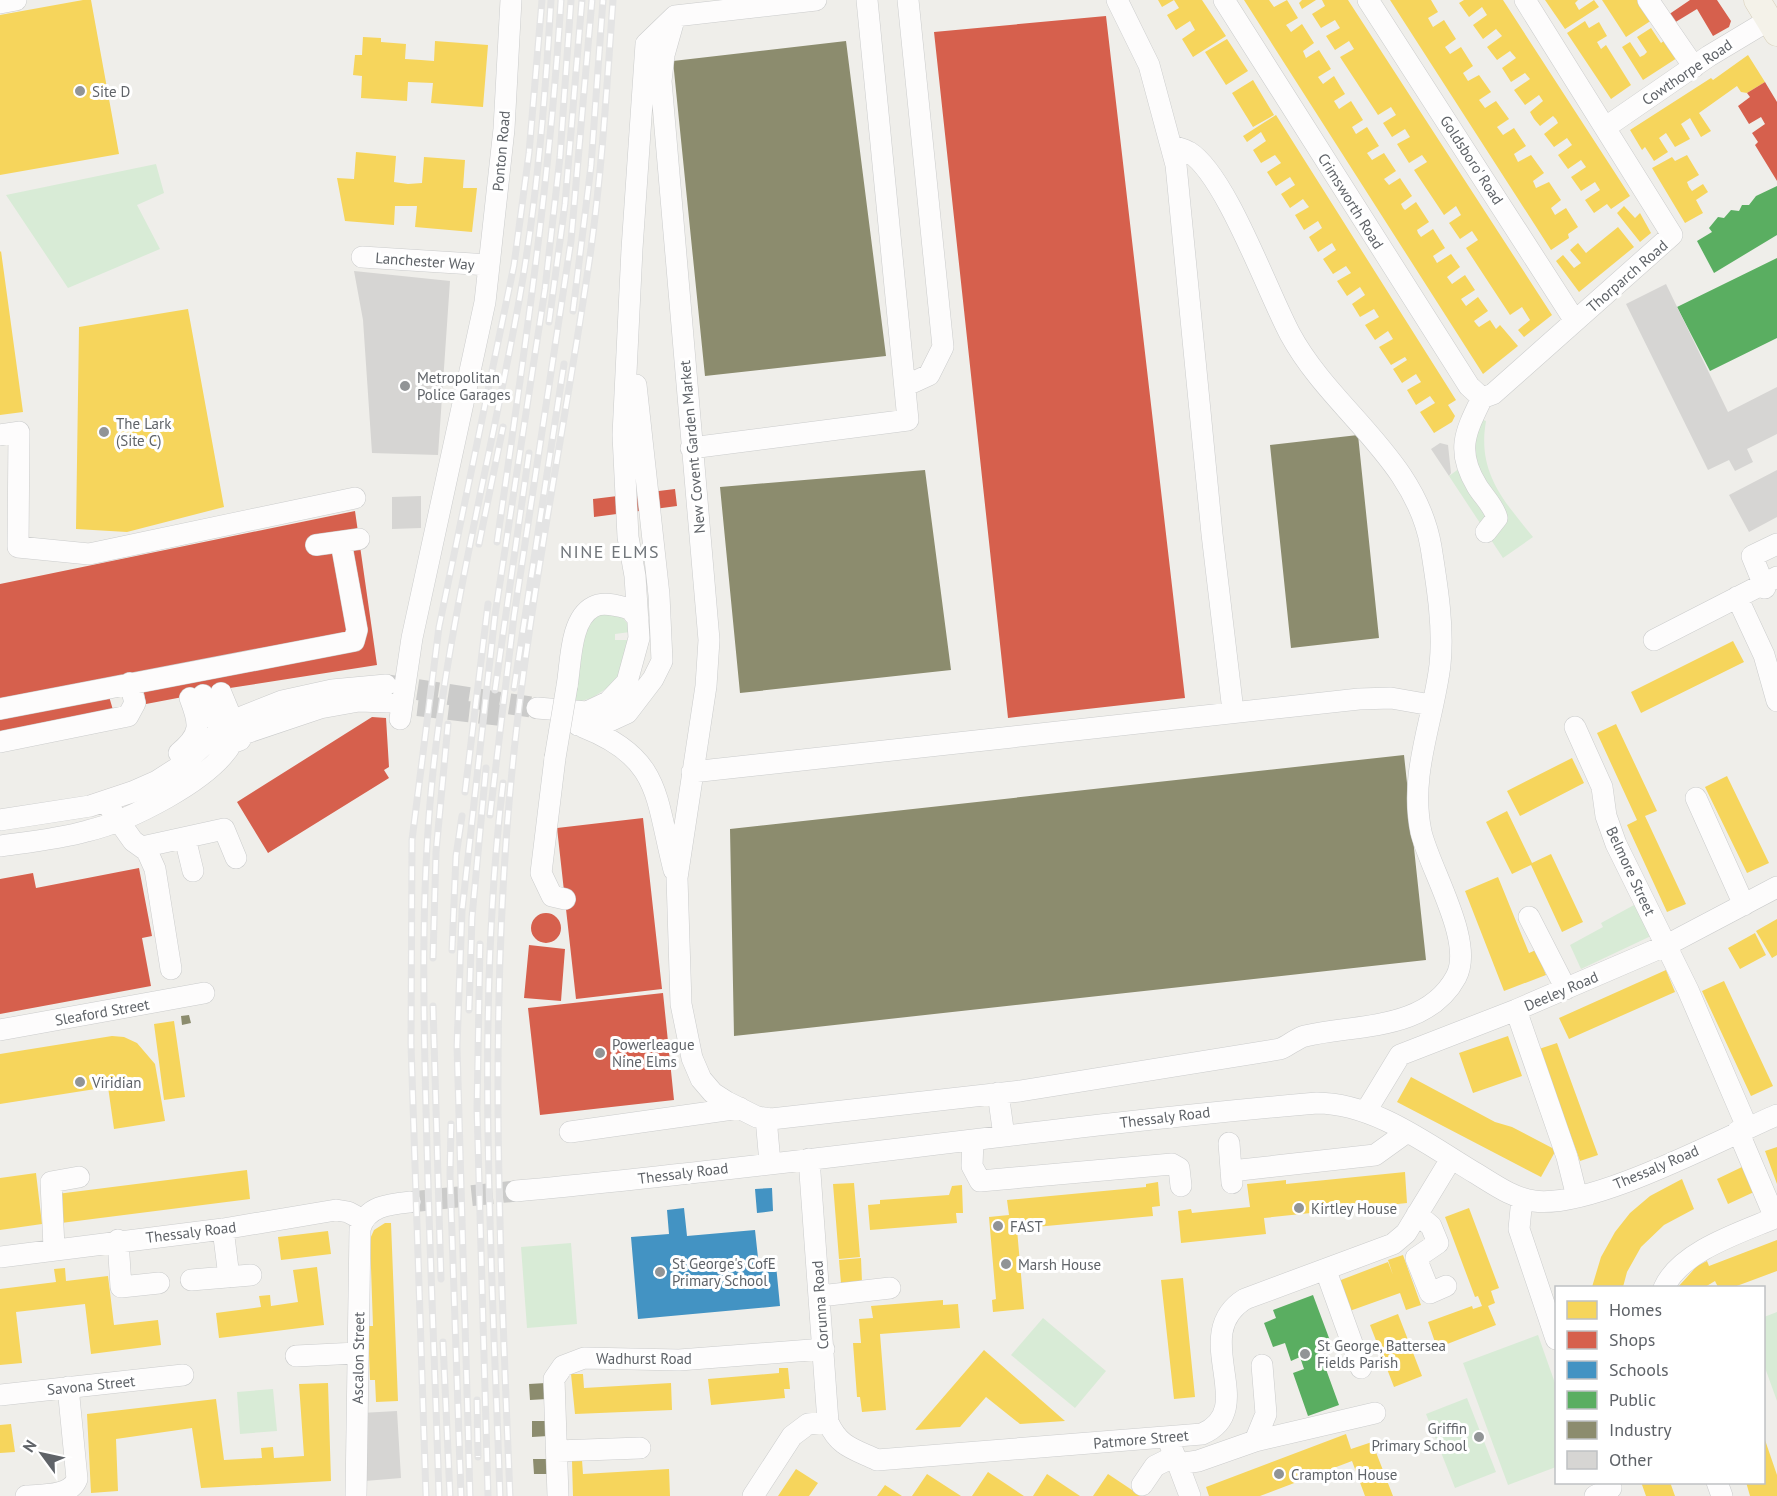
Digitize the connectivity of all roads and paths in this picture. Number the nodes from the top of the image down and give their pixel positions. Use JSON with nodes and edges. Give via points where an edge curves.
{"nodes":[{"id":1,"x":16,"y":0,"type":"edge"},
{"id":2,"x":511,"y":0,"type":"edge"},
{"id":3,"x":816,"y":0,"type":"edge"},
{"id":4,"x":867,"y":0,"type":"edge"},
{"id":5,"x":908,"y":0,"type":"edge"},
{"id":6,"x":1117,"y":0,"type":"edge"},
{"id":7,"x":1224,"y":0,"type":"edge"},
{"id":8,"x":1368,"y":0,"type":"edge"},
{"id":9,"x":1525,"y":0,"type":"edge"},
{"id":10,"x":1648,"y":0,"type":"edge"},
{"id":11,"x":0,"y":3,"type":"edge"},
{"id":12,"x":673,"y":8,"type":"edge"},
{"id":13,"x":1768,"y":18,"type":"edge"},
{"id":14,"x":1694,"y":67,"type":"junction"},
{"id":15,"x":1606,"y":127,"type":"junction"},
{"id":16,"x":1173,"y":146,"type":"junction"},
{"id":17,"x":632,"y":249,"type":"junction"},
{"id":18,"x":362,"y":257,"type":"dead end"},
{"id":19,"x":489,"y":265,"type":"junction"},
{"id":20,"x":1575,"y":321,"type":"junction"},
{"id":21,"x":905,"y":386,"type":"junction"},
{"id":22,"x":1482,"y":398,"type":"junction"},
{"id":23,"x":9,"y":434,"type":"edge"},
{"id":24,"x":691,"y":448,"type":"junction"},
{"id":25,"x":355,"y":498,"type":"dead end"},
{"id":26,"x":1486,"y":532,"type":"dead end"},
{"id":27,"x":1777,"y":544,"type":"edge"},
{"id":28,"x":316,"y":545,"type":"dead end"},
{"id":29,"x":1768,"y":583,"type":"edge"},
{"id":30,"x":1737,"y":597,"type":"junction"},
{"id":31,"x":638,"y":619,"type":"junction"},
{"id":32,"x":1654,"y":640,"type":"dead end"},
{"id":33,"x":130,"y":683,"type":"junction"},
{"id":34,"x":387,"y":694,"type":"tunnel mouth"},
{"id":35,"x":1777,"y":700,"type":"edge"},
{"id":36,"x":1431,"y":705,"type":"junction"},
{"id":37,"x":0,"y":709,"type":"edge"},
{"id":38,"x":1233,"y":711,"type":"junction"},
{"id":39,"x":400,"y":719,"type":"dead end"},
{"id":40,"x":578,"y":725,"type":"junction"},
{"id":41,"x":1575,"y":727,"type":"dead end"},
{"id":42,"x":231,"y":731,"type":"junction"},
{"id":43,"x":0,"y":742,"type":"edge"},
{"id":44,"x":692,"y":772,"type":"junction"},
{"id":45,"x":132,"y":792,"type":"junction"},
{"id":46,"x":1695,"y":798,"type":"dead end"},
{"id":47,"x":105,"y":801,"type":"junction"},
{"id":48,"x":0,"y":820,"type":"edge"},
{"id":49,"x":117,"y":820,"type":"junction"},
{"id":50,"x":185,"y":838,"type":"junction"},
{"id":51,"x":0,"y":846,"type":"edge"},
{"id":52,"x":142,"y":847,"type":"junction"},
{"id":53,"x":236,"y":858,"type":"dead end"},
{"id":54,"x":194,"y":871,"type":"dead end"},
{"id":55,"x":677,"y":878,"type":"junction"},
{"id":56,"x":1777,"y":887,"type":"edge"},
{"id":57,"x":565,"y":899,"type":"dead end"},
{"id":58,"x":1744,"y":905,"type":"junction"},
{"id":59,"x":1528,"y":917,"type":"dead end"},
{"id":60,"x":1667,"y":945,"type":"junction"},
{"id":61,"x":171,"y":969,"type":"dead end"},
{"id":62,"x":1566,"y":989,"type":"junction"},
{"id":63,"x":204,"y":993,"type":"dead end"},
{"id":64,"x":1516,"y":1010,"type":"junction"},
{"id":65,"x":0,"y":1030,"type":"edge"},
{"id":66,"x":998,"y":1093,"type":"junction"},
{"id":67,"x":740,"y":1108,"type":"junction"},
{"id":68,"x":1366,"y":1111,"type":"junction"},
{"id":69,"x":1777,"y":1114,"type":"edge"},
{"id":70,"x":766,"y":1118,"type":"junction"},
{"id":71,"x":1743,"y":1129,"type":"junction"},
{"id":72,"x":570,"y":1132,"type":"dead end"},
{"id":73,"x":1407,"y":1132,"type":"junction"},
{"id":74,"x":1004,"y":1136,"type":"junction"},
{"id":75,"x":973,"y":1140,"type":"junction"},
{"id":76,"x":1229,"y":1143,"type":"dead end"},
{"id":77,"x":809,"y":1159,"type":"junction"},
{"id":78,"x":1452,"y":1159,"type":"junction"},
{"id":79,"x":770,"y":1163,"type":"junction"},
{"id":80,"x":79,"y":1177,"type":"dead end"},
{"id":81,"x":1181,"y":1186,"type":"dead end"},
{"id":82,"x":516,"y":1191,"type":"tunnel mouth"},
{"id":83,"x":1577,"y":1197,"type":"junction"},
{"id":84,"x":401,"y":1198,"type":"tunnel mouth"},
{"id":85,"x":1522,"y":1198,"type":"junction"},
{"id":86,"x":1417,"y":1214,"type":"junction"},
{"id":87,"x":1776,"y":1217,"type":"edge"},
{"id":88,"x":363,"y":1220,"type":"junction"},
{"id":89,"x":224,"y":1228,"type":"junction"},
{"id":90,"x":118,"y":1240,"type":"junction"},
{"id":91,"x":54,"y":1248,"type":"junction"},
{"id":92,"x":0,"y":1257,"type":"edge"},
{"id":93,"x":1326,"y":1271,"type":"junction"},
{"id":94,"x":251,"y":1275,"type":"dead end"},
{"id":95,"x":229,"y":1276,"type":"junction"},
{"id":96,"x":191,"y":1280,"type":"dead end"},
{"id":97,"x":159,"y":1283,"type":"dead end"},
{"id":98,"x":1446,"y":1286,"type":"dead end"},
{"id":99,"x":1665,"y":1286,"type":"edge"},
{"id":100,"x":890,"y":1288,"type":"dead end"},
{"id":101,"x":820,"y":1296,"type":"junction"},
{"id":102,"x":1555,"y":1333,"type":"edge"},
{"id":103,"x":824,"y":1349,"type":"junction"},
{"id":104,"x":357,"y":1353,"type":"junction"},
{"id":105,"x":296,"y":1356,"type":"dead end"},
{"id":106,"x":1262,"y":1365,"type":"dead end"},
{"id":107,"x":1361,"y":1368,"type":"dead end"},
{"id":108,"x":183,"y":1375,"type":"dead end"},
{"id":109,"x":68,"y":1387,"type":"junction"},
{"id":110,"x":0,"y":1395,"type":"edge"},
{"id":111,"x":1375,"y":1413,"type":"dead end"},
{"id":112,"x":828,"y":1422,"type":"junction"},
{"id":113,"x":1255,"y":1441,"type":"junction"},
{"id":114,"x":640,"y":1448,"type":"dead end"},
{"id":115,"x":557,"y":1451,"type":"junction"},
{"id":116,"x":1173,"y":1452,"type":"junction"},
{"id":117,"x":1142,"y":1485,"type":"dead end"},
{"id":118,"x":26,"y":1496,"type":"edge"},
{"id":119,"x":356,"y":1496,"type":"edge"},
{"id":120,"x":558,"y":1496,"type":"edge"},
{"id":121,"x":753,"y":1496,"type":"edge"},
{"id":122,"x":1190,"y":1496,"type":"edge"}],
"edges":[{"from":1,"to":11,"type":"street"},
{"from":2,"to":19,"type":"street","name":"Ponton Road","via":[[504,129]]},
{"from":3,"to":12,"type":"street"},
{"from":4,"to":21,"type":"street"},
{"from":5,"to":21,"type":"street","via":[[943,347],[929,375]]},
{"from":6,"to":16,"type":"street","via":[[1149,65]]},
{"from":7,"to":22,"type":"street","name":"Crimsworth Road","via":[[1469,386]]},
{"from":8,"to":20,"type":"street","name":"Goldsboro' Road"},
{"from":9,"to":15,"type":"street","name":"Thorparch Road"},
{"from":10,"to":14,"type":"street"},
{"from":12,"to":17,"type":"street","via":[[646,44]]},
{"from":12,"to":24,"type":"street","name":"New Covent Garden Market","via":[[661,81]]},
{"from":13,"to":14,"type":"street","name":"Cowthorpe Road"},
{"from":14,"to":15,"type":"street","name":"Cowthorpe Road"},
{"from":15,"to":20,"type":"street","name":"Thorparch Road","via":[[1672,235]]},
{"from":16,"to":36,"type":"street","via":[[1187,151],[1205,168],[1240,225],[1297,345],[1324,383],[1403,474],[1419,504],[1431,549],[1441,629],[1439,669]]},
{"from":16,"to":38,"type":"street"},
{"from":17,"to":31,"type":"street","via":[[623,435],[628,537]]},
{"from":17,"to":40,"type":"street","via":[[640,265],[641,322],[635,374],[659,595],[662,661],[627,713],[601,725]]},
{"from":18,"to":19,"type":"street","name":"Lanchester Way"},
{"from":19,"to":39,"type":"street","name":"Ponton Road","via":[[485,302],[411,638]]},
{"from":20,"to":22,"type":"street","name":"Thorparch Road","via":[[1493,394]]},
{"from":21,"to":24,"type":"street","via":[[908,420]]},
{"from":22,"to":26,"type":"street","name":"Thorparch Road","via":[[1468,423],[1464,441],[1472,477],[1497,518]]},
{"from":23,"to":25,"type":"street","via":[[18,548],[89,554]]},
{"from":24,"to":44,"type":"street","name":"New Covent Garden Market","via":[[709,640]]},
{"from":27,"to":29,"type":"street","via":[[1752,556]]},
{"from":28,"to":33,"type":"street","via":[[350,541],[357,630],[354,641]]},
{"from":29,"to":30,"type":"street"},
{"from":30,"to":32,"type":"street"},
{"from":30,"to":35,"type":"street","via":[[1764,655]]},
{"from":31,"to":40,"type":"street","name":"New Covent Garden Market","via":[[639,638],[627,682],[608,702],[587,712],[536,714]]},
{"from":31,"to":57,"type":"street","bridge":true,"via":[[630,609],[594,606],[581,616],[576,632],[541,873],[552,896]]},
{"from":33,"to":37,"type":"street"},
{"from":33,"to":43,"type":"street","via":[[135,703],[128,716]]},
{"from":34,"to":42,"type":"street","via":[[332,690],[291,698]]},
{"from":36,"to":38,"type":"street","via":[[1373,698]]},
{"from":36,"to":66,"type":"street","via":[[1416,790],[1422,833],[1460,940],[1462,960],[1445,994],[1410,1016],[1301,1037],[1280,1049]]},
{"from":38,"to":44,"type":"street"},
{"from":40,"to":55,"type":"street","name":"New Covent Garden Market","via":[[610,738],[646,769],[656,788]]},
{"from":41,"to":60,"type":"street","name":"Belmore Street","via":[[1602,787],[1606,816],[1616,844]]},
{"from":42,"to":45,"type":"street","via":[[214,736],[182,765]]},
{"from":42,"to":45,"type":"street","via":[[205,695],[194,737]]},
{"from":42,"to":49,"type":"street","via":[[226,754],[204,772]]},
{"from":44,"to":55,"type":"street","name":"New Covent Garden Market"},
{"from":45,"to":47,"type":"street"},
{"from":46,"to":58,"type":"street"},
{"from":47,"to":48,"type":"street"},
{"from":47,"to":49,"type":"street"},
{"from":49,"to":51,"type":"street","via":[[89,831]]},
{"from":49,"to":52,"type":"street"},
{"from":50,"to":52,"type":"street"},
{"from":50,"to":53,"type":"street","via":[[224,829]]},
{"from":50,"to":54,"type":"street"},
{"from":52,"to":61,"type":"street","via":[[155,869]]},
{"from":55,"to":67,"type":"street","name":"New Covent Garden Market","via":[[681,1004],[692,1058],[700,1079],[713,1093]]},
{"from":56,"to":58,"type":"street","name":"Deeley Road"},
{"from":58,"to":60,"type":"street","name":"Deeley Road"},
{"from":59,"to":62,"type":"street"},
{"from":60,"to":62,"type":"street","name":"Deeley Road"},
{"from":60,"to":71,"type":"street","name":"Belmore Street"},
{"from":62,"to":64,"type":"street","name":"Deeley Road"},
{"from":63,"to":65,"type":"street","name":"Sleaford Street"},
{"from":64,"to":68,"type":"street","name":"Deeley Road","via":[[1400,1055]]},
{"from":64,"to":83,"type":"street","via":[[1567,1156]]},
{"from":66,"to":70,"type":"street"},
{"from":66,"to":74,"type":"street"},
{"from":67,"to":70,"type":"street","name":"New Covent Garden Market"},
{"from":67,"to":72,"type":"street"},
{"from":68,"to":73,"type":"street","name":"Thessaly Road"},
{"from":68,"to":74,"type":"street","name":"Thessaly Road","via":[[1337,1103],[1317,1103],[1193,1113]]},
{"from":69,"to":71,"type":"street","name":"Thessaly Road"},
{"from":70,"to":79,"type":"street"},
{"from":71,"to":83,"type":"street","name":"Thessaly Road","via":[[1619,1184]]},
{"from":71,"to":87,"type":"street","name":"Belmore Street"},
{"from":73,"to":76,"type":"street","via":[[1375,1155],[1232,1177]]},
{"from":73,"to":78,"type":"street","name":"Thessaly Road"},
{"from":74,"to":75,"type":"street","name":"Thessaly Road"},
{"from":75,"to":77,"type":"street","name":"Thessaly Road"},
{"from":75,"to":81,"type":"street","via":[[972,1166],[980,1181],[1172,1164],[1179,1168]]},
{"from":77,"to":79,"type":"street","name":"Thessaly Road"},
{"from":77,"to":101,"type":"street","name":"Corunna Road"},
{"from":78,"to":85,"type":"street","name":"Thessaly Road"},
{"from":78,"to":86,"type":"street","name":"Patmore Street"},
{"from":79,"to":82,"type":"street","name":"Thessaly Road"},
{"from":80,"to":91,"type":"street","via":[[51,1182]]},
{"from":83,"to":85,"type":"street","name":"Thessaly Road","via":[[1542,1202]]},
{"from":84,"to":88,"type":"street","via":[[376,1209]]},
{"from":85,"to":102,"type":"street","via":[[1519,1229]]},
{"from":86,"to":93,"type":"street","name":"Patmore Street","via":[[1406,1233],[1393,1244]]},
{"from":86,"to":98,"type":"street","via":[[1431,1226],[1438,1243],[1416,1258],[1430,1293]]},
{"from":87,"to":99,"type":"street","via":[[1678,1266]]},
{"from":88,"to":89,"type":"street","name":"Thessaly Road","via":[[336,1210]]},
{"from":88,"to":104,"type":"street","name":"Ascalon Street"},
{"from":89,"to":90,"type":"street","name":"Thessaly Road"},
{"from":89,"to":95,"type":"street"},
{"from":90,"to":91,"type":"street","name":"Thessaly Road"},
{"from":90,"to":97,"type":"street","via":[[121,1287]]},
{"from":91,"to":92,"type":"street","name":"Thessaly Road"},
{"from":93,"to":107,"type":"street"},
{"from":93,"to":116,"type":"street","name":"Patmore Street","via":[[1234,1306],[1222,1323],[1221,1334],[1225,1416],[1216,1428]]},
{"from":94,"to":95,"type":"street"},
{"from":95,"to":96,"type":"street"},
{"from":100,"to":101,"type":"street"},
{"from":101,"to":103,"type":"street","name":"Corunna Road"},
{"from":103,"to":112,"type":"street","name":"Corunna Road"},
{"from":103,"to":115,"type":"street","name":"Wadhurst Road","via":[[679,1360],[584,1358],[563,1366],[554,1378]]},
{"from":104,"to":105,"type":"street"},
{"from":104,"to":119,"type":"street","name":"Ascalon Street"},
{"from":106,"to":113,"type":"street","via":[[1266,1414]]},
{"from":108,"to":109,"type":"street","name":"Savona Street"},
{"from":109,"to":110,"type":"street","name":"Savona Street"},
{"from":109,"to":118,"type":"street","via":[[77,1479],[74,1487],[68,1493]]},
{"from":111,"to":113,"type":"street"},
{"from":112,"to":116,"type":"street","name":"Patmore Street","via":[[835,1438],[877,1460]]},
{"from":112,"to":121,"type":"street","via":[[808,1424],[792,1436]]},
{"from":113,"to":116,"type":"street","via":[[1198,1461]]},
{"from":114,"to":115,"type":"street"},
{"from":115,"to":120,"type":"street","name":"Wadhurst Road"},
{"from":116,"to":117,"type":"street","via":[[1155,1466]]},
{"from":116,"to":122,"type":"street"}]}
